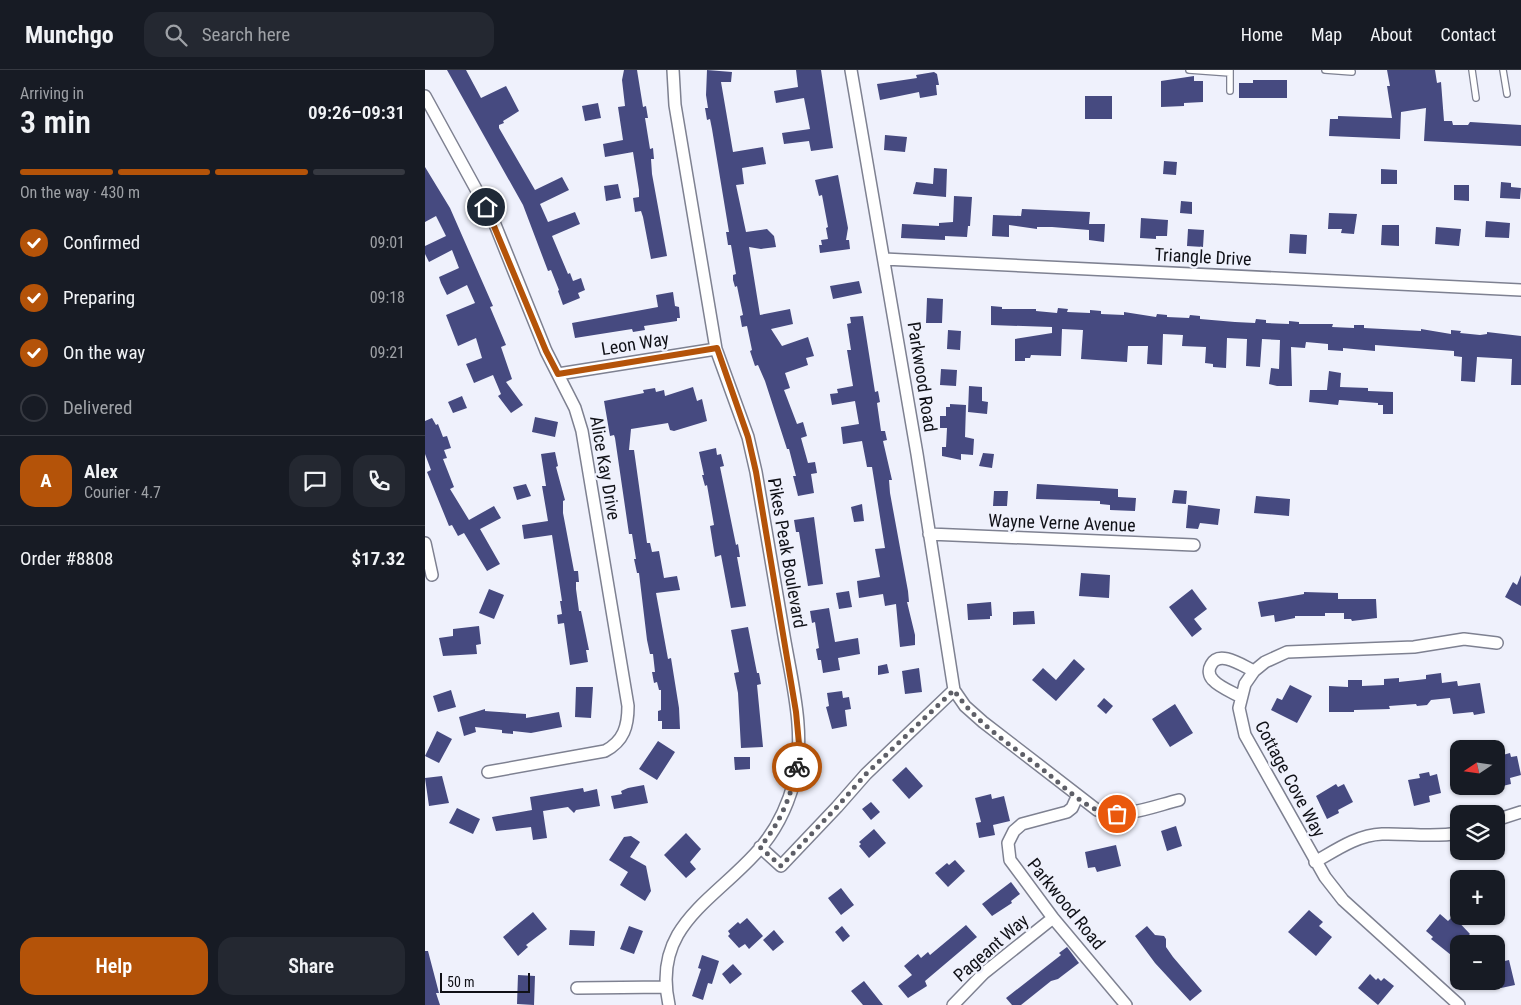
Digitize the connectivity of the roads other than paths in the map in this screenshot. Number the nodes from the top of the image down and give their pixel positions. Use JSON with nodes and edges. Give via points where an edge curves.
{"nodes":[{"id":1,"x":673,"y":70,"type":"edge"},
{"id":2,"x":851,"y":70,"type":"edge"},
{"id":3,"x":1189,"y":70,"type":"edge"},
{"id":4,"x":1325,"y":70,"type":"edge"},
{"id":5,"x":1472,"y":70,"type":"edge"},
{"id":6,"x":1503,"y":70,"type":"edge"},
{"id":7,"x":1230,"y":71,"type":"edge"},
{"id":8,"x":1352,"y":72,"type":"dead end"},
{"id":9,"x":1230,"y":91,"type":"dead end"},
{"id":10,"x":1507,"y":94,"type":"dead end"},
{"id":11,"x":425,"y":96,"type":"edge"},
{"id":12,"x":1476,"y":98,"type":"dead end"},
{"id":13,"x":884,"y":259,"type":"junction"},
{"id":14,"x":1521,"y":290,"type":"edge"},
{"id":15,"x":717,"y":348,"type":"junction"},
{"id":16,"x":558,"y":374,"type":"junction"},
{"id":17,"x":929,"y":534,"type":"junction"},
{"id":18,"x":425,"y":543,"type":"edge"},
{"id":19,"x":1194,"y":545,"type":"dead end"},
{"id":20,"x":432,"y":575,"type":"dead end"},
{"id":21,"x":1497,"y":644,"type":"dead end"},
{"id":22,"x":1254,"y":671,"type":"junction"},
{"id":23,"x":954,"y":690,"type":"junction"},
{"id":24,"x":1241,"y":696,"type":"junction"},
{"id":25,"x":488,"y":772,"type":"dead end"},
{"id":26,"x":1077,"y":797,"type":"junction"},
{"id":27,"x":1179,"y":800,"type":"dead end"},
{"id":28,"x":1521,"y":812,"type":"edge"},
{"id":29,"x":1505,"y":817,"type":"edge"},
{"id":30,"x":1450,"y":834,"type":"edge"},
{"id":31,"x":760,"y":847,"type":"junction"},
{"id":32,"x":1315,"y":862,"type":"junction"},
{"id":33,"x":1053,"y":918,"type":"junction"},
{"id":34,"x":666,"y":987,"type":"junction"},
{"id":35,"x":577,"y":988,"type":"dead end"},
{"id":36,"x":669,"y":1005,"type":"edge"},
{"id":37,"x":953,"y":1005,"type":"edge"},
{"id":38,"x":1126,"y":1005,"type":"edge"},
{"id":39,"x":1459,"y":1005,"type":"edge"}],
"edges":[{"from":1,"to":15,"type":"street","name":"Pikes Peak Boulevard","via":[[675,104]]},
{"from":2,"to":13,"type":"street","name":"Parkwood Road"},
{"from":3,"to":7,"type":"lane"},
{"from":4,"to":8,"type":"lane"},
{"from":5,"to":12,"type":"lane"},
{"from":6,"to":10,"type":"lane"},
{"from":7,"to":9,"type":"lane"},
{"from":11,"to":16,"type":"street","name":"Alice Kay Drive","via":[[494,222]]},
{"from":13,"to":14,"type":"street","name":"Triangle Drive"},
{"from":13,"to":17,"type":"street","name":"Parkwood Road"},
{"from":15,"to":16,"type":"street","name":"Leon Way"},
{"from":15,"to":31,"type":"street","name":"Pikes Peak Boulevard","via":[[748,437],[756,472],[798,725],[798,760],[789,796],[778,823]]},
{"from":16,"to":25,"type":"street","name":"Alice Kay Drive","via":[[575,408],[582,432],[628,718],[622,736],[605,752]]},
{"from":17,"to":19,"type":"street","name":"Wayne Verne Avenue"},
{"from":17,"to":23,"type":"street","name":"Parkwood Road"},
{"from":18,"to":20,"type":"street"},
{"from":21,"to":22,"type":"street","name":"Cottage Cove Way","via":[[1464,639],[1414,647],[1287,652]]},
{"from":22,"to":24,"type":"street","name":"Cottage Cove Way"},
{"from":22,"to":24,"type":"street","via":[[1223,658],[1215,660],[1209,667],[1213,681]]},
{"from":23,"to":26,"type":"street","name":"Parkwood Road","via":[[965,706],[983,722]]},
{"from":23,"to":31,"type":"street","via":[[866,774],[781,866]]},
{"from":24,"to":32,"type":"street","name":"Cottage Cove Way","via":[[1240,723],[1245,735],[1297,824]]},
{"from":26,"to":27,"type":"street","name":"Parkwood Road","via":[[1107,814]]},
{"from":26,"to":33,"type":"street","name":"Parkwood Road","via":[[1067,812],[1022,824],[1007,843],[1010,860]]},
{"from":28,"to":29,"type":"street"},
{"from":30,"to":32,"type":"street","via":[[1365,836]]},
{"from":31,"to":34,"type":"street","name":"Pikes Peak Boulevard","via":[[688,918],[678,932],[668,956]]},
{"from":32,"to":39,"type":"street","name":"Cottage Cove Way","via":[[1343,900]]},
{"from":33,"to":37,"type":"street","name":"Pageant Way","via":[[984,973]]},
{"from":33,"to":38,"type":"street","name":"Parkwood Road"},
{"from":34,"to":35,"type":"street"},
{"from":34,"to":36,"type":"street","name":"Pikes Peak Boulevard"}]}
